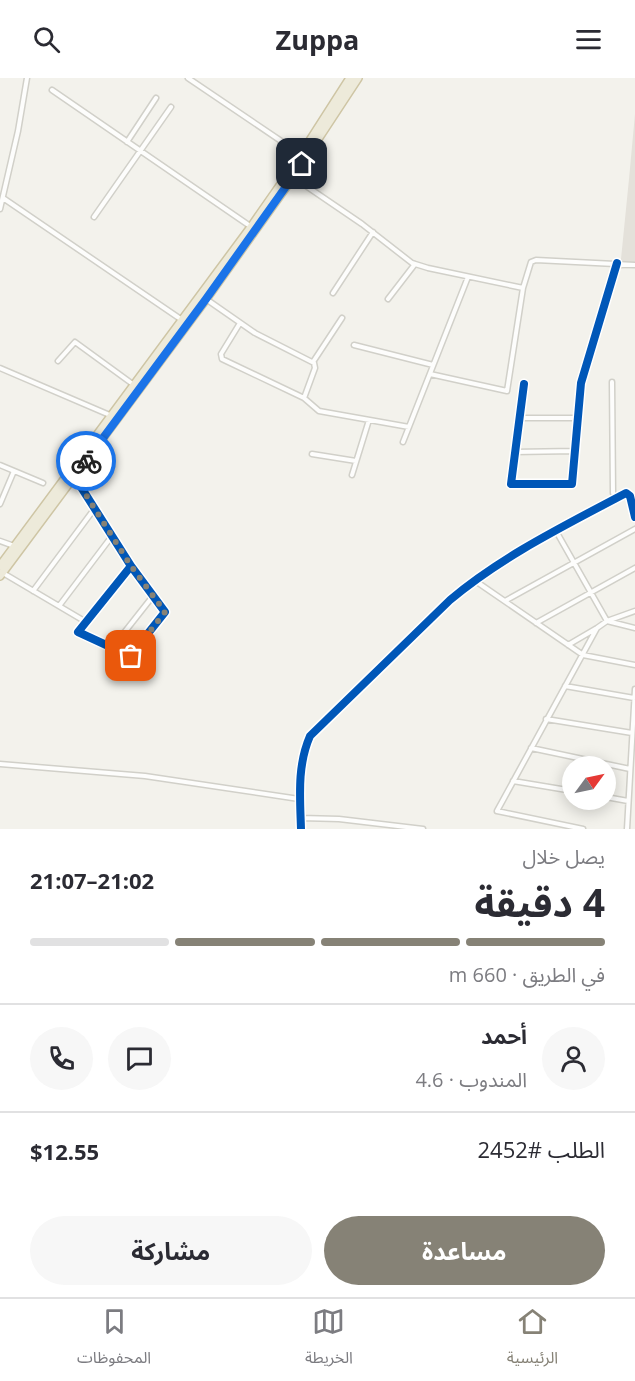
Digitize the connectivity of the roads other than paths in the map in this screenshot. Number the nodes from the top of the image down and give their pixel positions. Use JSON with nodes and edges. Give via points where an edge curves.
{"nodes":[{"id":1,"x":27,"y":78,"type":"edge"},
{"id":2,"x":188,"y":78,"type":"edge"},
{"id":3,"x":350,"y":78,"type":"edge"},
{"id":4,"x":358,"y":78,"type":"edge"},
{"id":5,"x":52,"y":90,"type":"dead end"},
{"id":6,"x":156,"y":98,"type":"dead end"},
{"id":7,"x":171,"y":107,"type":"dead end"},
{"id":8,"x":126,"y":142,"type":"junction"},
{"id":9,"x":309,"y":149,"type":"junction"},
{"id":10,"x":140,"y":152,"type":"junction"},
{"id":11,"x":296,"y":164,"type":"junction"},
{"id":12,"x":293,"y":177,"type":"junction"},
{"id":13,"x":3,"y":198,"type":"junction"},
{"id":14,"x":0,"y":209,"type":"edge"},
{"id":15,"x":94,"y":217,"type":"dead end"},
{"id":16,"x":251,"y":227,"type":"junction"},
{"id":17,"x":373,"y":232,"type":"junction"},
{"id":18,"x":415,"y":264,"type":"junction"},
{"id":19,"x":617,"y":264,"type":"junction"},
{"id":20,"x":635,"y":265,"type":"edge"},
{"id":21,"x":468,"y":277,"type":"junction"},
{"id":22,"x":523,"y":288,"type":"junction"},
{"id":23,"x":333,"y":293,"type":"dead end"},
{"id":24,"x":206,"y":299,"type":"junction"},
{"id":25,"x":388,"y":299,"type":"dead end"},
{"id":26,"x":342,"y":318,"type":"dead end"},
{"id":27,"x":183,"y":320,"type":"junction"},
{"id":28,"x":240,"y":323,"type":"junction"},
{"id":29,"x":354,"y":345,"type":"dead end"},
{"id":30,"x":58,"y":361,"type":"dead end"},
{"id":31,"x":313,"y":362,"type":"junction"},
{"id":32,"x":433,"y":364,"type":"junction"},
{"id":33,"x":0,"y":368,"type":"edge"},
{"id":34,"x":430,"y":374,"type":"junction"},
{"id":35,"x":612,"y":382,"type":"dead end"},
{"id":36,"x":524,"y":384,"type":"dead end"},
{"id":37,"x":134,"y":386,"type":"junction"},
{"id":38,"x":304,"y":398,"type":"junction"},
{"id":39,"x":112,"y":416,"type":"junction"},
{"id":40,"x":519,"y":418,"type":"junction"},
{"id":41,"x":578,"y":418,"type":"junction"},
{"id":42,"x":369,"y":420,"type":"junction"},
{"id":43,"x":409,"y":427,"type":"junction"},
{"id":44,"x":403,"y":442,"type":"dead end"},
{"id":45,"x":575,"y":451,"type":"junction"},
{"id":46,"x":514,"y":452,"type":"junction"},
{"id":47,"x":312,"y":454,"type":"dead end"},
{"id":48,"x":356,"y":460,"type":"junction"},
{"id":49,"x":0,"y":465,"type":"edge"},
{"id":50,"x":14,"y":471,"type":"junction"},
{"id":51,"x":352,"y":475,"type":"dead end"},
{"id":52,"x":74,"y":476,"type":"junction"},
{"id":53,"x":43,"y":483,"type":"dead end"},
{"id":54,"x":613,"y":493,"type":"dead end"},
{"id":55,"x":0,"y":504,"type":"edge"},
{"id":56,"x":95,"y":508,"type":"junction"},
{"id":57,"x":635,"y":518,"type":"edge"},
{"id":58,"x":635,"y":529,"type":"edge"},
{"id":59,"x":556,"y":531,"type":"junction"},
{"id":60,"x":112,"y":536,"type":"junction"},
{"id":61,"x":0,"y":541,"type":"edge"},
{"id":62,"x":14,"y":547,"type":"junction"},
{"id":63,"x":574,"y":563,"type":"junction"},
{"id":64,"x":131,"y":566,"type":"junction"},
{"id":65,"x":635,"y":568,"type":"edge"},
{"id":66,"x":1,"y":572,"type":"edge"},
{"id":67,"x":474,"y":580,"type":"junction"},
{"id":68,"x":33,"y":591,"type":"junction"},
{"id":69,"x":591,"y":592,"type":"junction"},
{"id":70,"x":153,"y":596,"type":"junction"},
{"id":71,"x":505,"y":602,"type":"junction"},
{"id":72,"x":59,"y":606,"type":"junction"},
{"id":73,"x":635,"y":610,"type":"edge"},
{"id":74,"x":607,"y":621,"type":"junction"},
{"id":75,"x":86,"y":622,"type":"junction"},
{"id":76,"x":536,"y":623,"type":"junction"},
{"id":77,"x":597,"y":628,"type":"junction"},
{"id":78,"x":635,"y":628,"type":"edge"},
{"id":79,"x":568,"y":645,"type":"junction"},
{"id":80,"x":112,"y":648,"type":"junction"},
{"id":81,"x":583,"y":655,"type":"junction"},
{"id":82,"x":635,"y":665,"type":"edge"},
{"id":83,"x":565,"y":686,"type":"junction"},
{"id":84,"x":635,"y":689,"type":"edge"},
{"id":85,"x":634,"y":698,"type":"edge"},
{"id":86,"x":546,"y":719,"type":"junction"},
{"id":87,"x":632,"y":733,"type":"junction"},
{"id":88,"x":531,"y":748,"type":"junction"},
{"id":89,"x":0,"y":764,"type":"edge"},
{"id":90,"x":630,"y":768,"type":"junction"},
{"id":91,"x":513,"y":781,"type":"junction"},
{"id":92,"x":562,"y":789,"type":"edge"},
{"id":93,"x":299,"y":799,"type":"junction"},
{"id":94,"x":616,"y":799,"type":"edge"},
{"id":95,"x":628,"y":801,"type":"junction"},
{"id":96,"x":301,"y":818,"type":"junction"},
{"id":97,"x":301,"y":829,"type":"edge"},
{"id":98,"x":423,"y":829,"type":"edge"},
{"id":99,"x":583,"y":829,"type":"edge"},
{"id":100,"x":627,"y":829,"type":"edge"}],
"edges":[{"from":1,"to":13,"type":"street"},
{"from":2,"to":11,"type":"street","via":[[287,145],[289,157]]},
{"from":3,"to":9,"type":"highway"},
{"from":4,"to":9,"type":"highway"},
{"from":5,"to":8,"type":"street"},
{"from":6,"to":8,"type":"street"},
{"from":7,"to":10,"type":"street"},
{"from":8,"to":10,"type":"street"},
{"from":9,"to":11,"type":"highway"},
{"from":9,"to":12,"type":"highway"},
{"from":10,"to":15,"type":"street"},
{"from":10,"to":16,"type":"street"},
{"from":11,"to":16,"type":"highway"},
{"from":12,"to":17,"type":"street"},
{"from":12,"to":24,"type":"highway"},
{"from":13,"to":14,"type":"street"},
{"from":13,"to":27,"type":"street"},
{"from":16,"to":27,"type":"highway"},
{"from":17,"to":18,"type":"street"},
{"from":17,"to":23,"type":"street"},
{"from":18,"to":21,"type":"street"},
{"from":18,"to":25,"type":"street"},
{"from":19,"to":20,"type":"street"},
{"from":19,"to":22,"type":"street","via":[[536,260],[529,265]]},
{"from":19,"to":41,"type":"street","via":[[581,383]]},
{"from":21,"to":22,"type":"street"},
{"from":21,"to":32,"type":"street"},
{"from":22,"to":34,"type":"street","via":[[507,391]]},
{"from":24,"to":28,"type":"street"},
{"from":24,"to":52,"type":"highway"},
{"from":26,"to":31,"type":"street"},
{"from":27,"to":37,"type":"highway"},
{"from":28,"to":31,"type":"street"},
{"from":28,"to":38,"type":"street","via":[[221,354],[222,359]]},
{"from":29,"to":32,"type":"street"},
{"from":30,"to":37,"type":"street","via":[[75,342]]},
{"from":31,"to":38,"type":"street","via":[[316,365]]},
{"from":32,"to":34,"type":"street"},
{"from":33,"to":39,"type":"street"},
{"from":34,"to":43,"type":"street"},
{"from":35,"to":54,"type":"street"},
{"from":36,"to":40,"type":"street"},
{"from":37,"to":39,"type":"highway"},
{"from":38,"to":42,"type":"street","via":[[319,411]]},
{"from":39,"to":62,"type":"highway"},
{"from":40,"to":41,"type":"street"},
{"from":40,"to":46,"type":"street"},
{"from":41,"to":45,"type":"street"},
{"from":42,"to":43,"type":"street"},
{"from":42,"to":48,"type":"street"},
{"from":43,"to":44,"type":"street"},
{"from":45,"to":46,"type":"street"},
{"from":45,"to":46,"type":"street","via":[[572,484],[512,486]]},
{"from":47,"to":48,"type":"street"},
{"from":48,"to":51,"type":"street"},
{"from":49,"to":50,"type":"street"},
{"from":50,"to":53,"type":"street"},
{"from":50,"to":55,"type":"street"},
{"from":52,"to":56,"type":"street"},
{"from":52,"to":66,"type":"highway"},
{"from":56,"to":60,"type":"street"},
{"from":56,"to":68,"type":"street"},
{"from":57,"to":59,"type":"street","via":[[626,493]]},
{"from":58,"to":63,"type":"street"},
{"from":59,"to":63,"type":"street"},
{"from":59,"to":67,"type":"street"},
{"from":60,"to":64,"type":"street"},
{"from":60,"to":72,"type":"street"},
{"from":61,"to":62,"type":"street"},
{"from":62,"to":66,"type":"highway"},
{"from":63,"to":69,"type":"street"},
{"from":63,"to":71,"type":"street"},
{"from":64,"to":70,"type":"street"},
{"from":64,"to":75,"type":"street"},
{"from":65,"to":69,"type":"street"},
{"from":66,"to":68,"type":"street"},
{"from":67,"to":71,"type":"street"},
{"from":67,"to":93,"type":"street","via":[[400,646],[310,736],[303,758]]},
{"from":68,"to":72,"type":"street"},
{"from":69,"to":74,"type":"street"},
{"from":69,"to":76,"type":"street"},
{"from":70,"to":80,"type":"street"},
{"from":70,"to":80,"type":"street","via":[[164,616],[131,656]]},
{"from":71,"to":76,"type":"street"},
{"from":72,"to":75,"type":"street"},
{"from":73,"to":74,"type":"street"},
{"from":74,"to":77,"type":"street"},
{"from":74,"to":78,"type":"street"},
{"from":75,"to":80,"type":"street","via":[[79,633]]},
{"from":76,"to":79,"type":"street"},
{"from":77,"to":79,"type":"street"},
{"from":77,"to":81,"type":"street"},
{"from":79,"to":81,"type":"street"},
{"from":81,"to":82,"type":"street"},
{"from":81,"to":83,"type":"street"},
{"from":83,"to":85,"type":"street"},
{"from":83,"to":86,"type":"street"},
{"from":84,"to":85,"type":"street"},
{"from":85,"to":87,"type":"street"},
{"from":86,"to":87,"type":"street"},
{"from":86,"to":88,"type":"street"},
{"from":87,"to":90,"type":"street"},
{"from":88,"to":90,"type":"street"},
{"from":88,"to":91,"type":"street"},
{"from":89,"to":93,"type":"street","via":[[145,776]]},
{"from":90,"to":95,"type":"street"},
{"from":91,"to":92,"type":"street"},
{"from":91,"to":99,"type":"street","via":[[498,813]]},
{"from":93,"to":96,"type":"street"},
{"from":94,"to":95,"type":"street"},
{"from":95,"to":100,"type":"street"},
{"from":96,"to":97,"type":"street"},
{"from":96,"to":98,"type":"street"}]}
